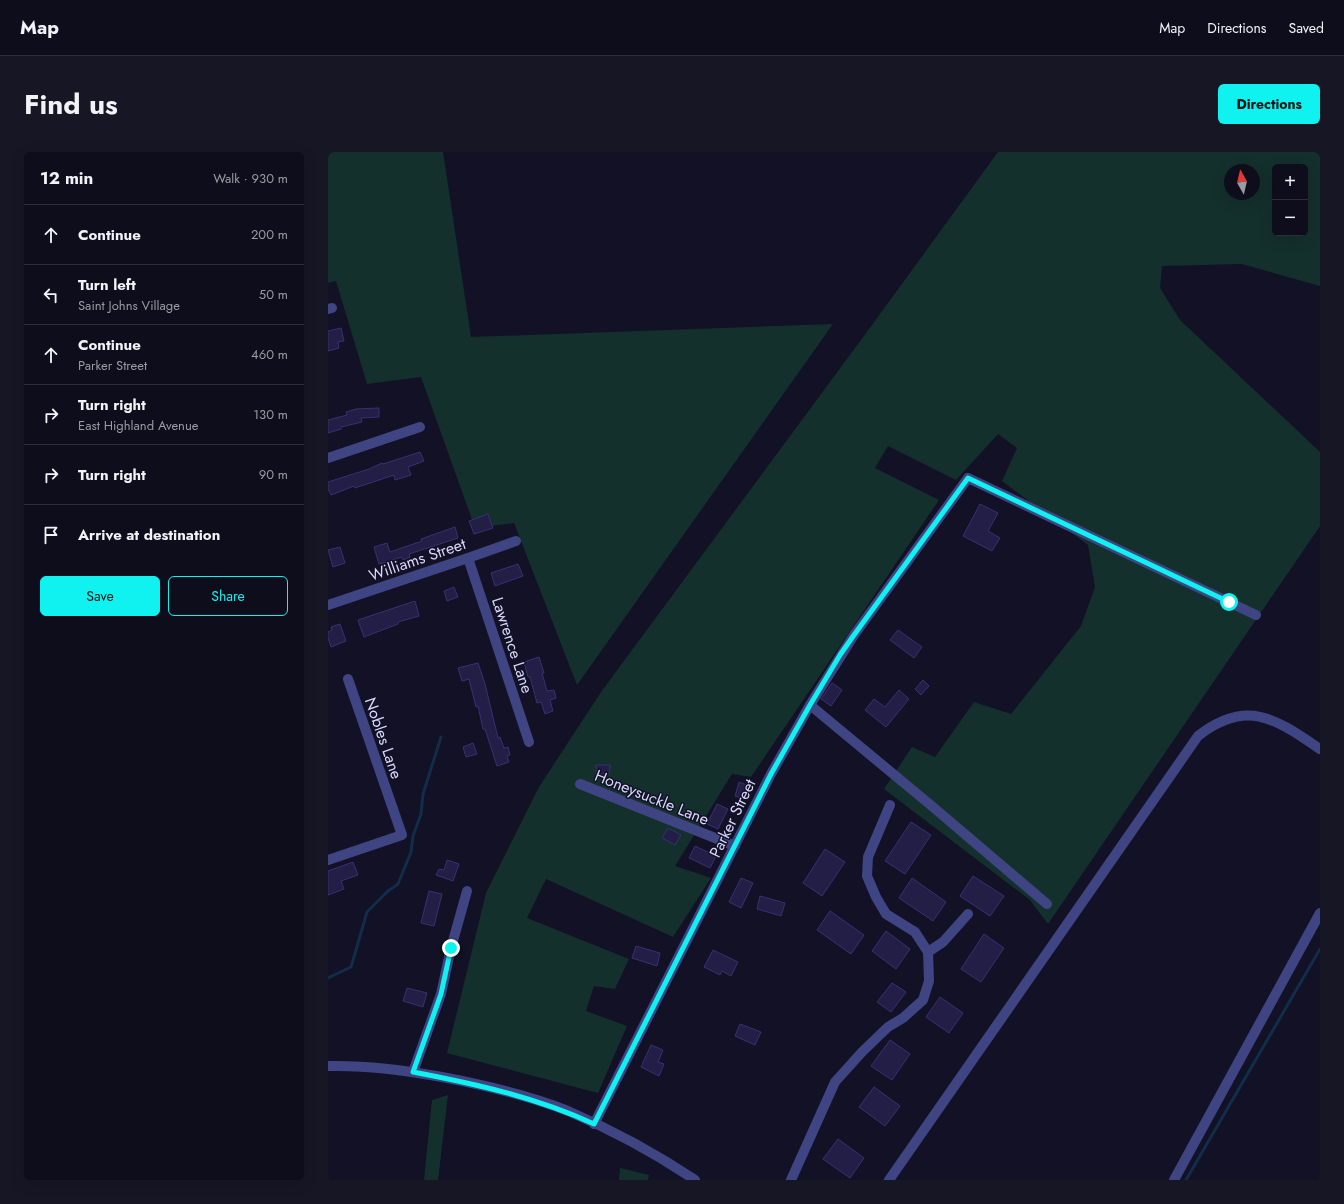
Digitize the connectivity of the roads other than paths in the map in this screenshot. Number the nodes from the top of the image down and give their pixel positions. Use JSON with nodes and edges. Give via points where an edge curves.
{"nodes":[{"id":1,"x":420,"y":427,"type":"dead end"},
{"id":2,"x":328,"y":458,"type":"edge"},
{"id":3,"x":516,"y":541,"type":"dead end"},
{"id":4,"x":468,"y":558,"type":"junction"},
{"id":5,"x":328,"y":605,"type":"edge"},
{"id":6,"x":1256,"y":616,"type":"dead end"},
{"id":7,"x":348,"y":679,"type":"dead end"},
{"id":8,"x":810,"y":705,"type":"junction"},
{"id":9,"x":529,"y":742,"type":"dead end"},
{"id":10,"x":1318,"y":747,"type":"edge"},
{"id":11,"x":580,"y":784,"type":"dead end"},
{"id":12,"x":890,"y":805,"type":"dead end"},
{"id":13,"x":735,"y":846,"type":"junction"},
{"id":14,"x":328,"y":860,"type":"edge"},
{"id":15,"x":467,"y":891,"type":"dead end"},
{"id":16,"x":1047,"y":904,"type":"dead end"},
{"id":17,"x":1320,"y":913,"type":"edge"},
{"id":18,"x":968,"y":914,"type":"dead end"},
{"id":19,"x":928,"y":952,"type":"junction"},
{"id":20,"x":328,"y":1066,"type":"edge"},
{"id":21,"x":413,"y":1072,"type":"junction"},
{"id":22,"x":594,"y":1124,"type":"junction"},
{"id":23,"x":695,"y":1180,"type":"edge"},
{"id":24,"x":791,"y":1180,"type":"edge"},
{"id":25,"x":888,"y":1180,"type":"edge"},
{"id":26,"x":1174,"y":1180,"type":"edge"}],
"edges":[{"from":1,"to":2,"type":"street"},
{"from":3,"to":4,"type":"street","name":"Williams Street"},
{"from":4,"to":5,"type":"street","name":"Williams Street"},
{"from":4,"to":9,"type":"street","name":"Lawrence Lane"},
{"from":6,"to":8,"type":"street","name":"Parker Street","via":[[968,478],[840,655]]},
{"from":7,"to":14,"type":"street","name":"Nobles Lane","via":[[402,835]]},
{"from":8,"to":13,"type":"street","name":"Parker Street","via":[[771,774]]},
{"from":8,"to":16,"type":"street"},
{"from":10,"to":25,"type":"street","via":[[1281,724],[1266,717],[1253,715],[1219,722],[1198,736]]},
{"from":11,"to":13,"type":"street","name":"Honeysuckle Lane"},
{"from":12,"to":19,"type":"street","via":[[868,857],[867,876],[886,914],[915,932]]},
{"from":13,"to":22,"type":"street","name":"Parker Street"},
{"from":15,"to":21,"type":"street","via":[[441,994]]},
{"from":17,"to":26,"type":"street"},
{"from":18,"to":19,"type":"street","via":[[943,942]]},
{"from":19,"to":24,"type":"street","via":[[929,981],[923,1000],[903,1018],[888,1027],[835,1082]]},
{"from":20,"to":21,"type":"street"},
{"from":21,"to":22,"type":"street","via":[[509,1092],[567,1111]]},
{"from":22,"to":23,"type":"street","via":[[670,1163]]}]}
